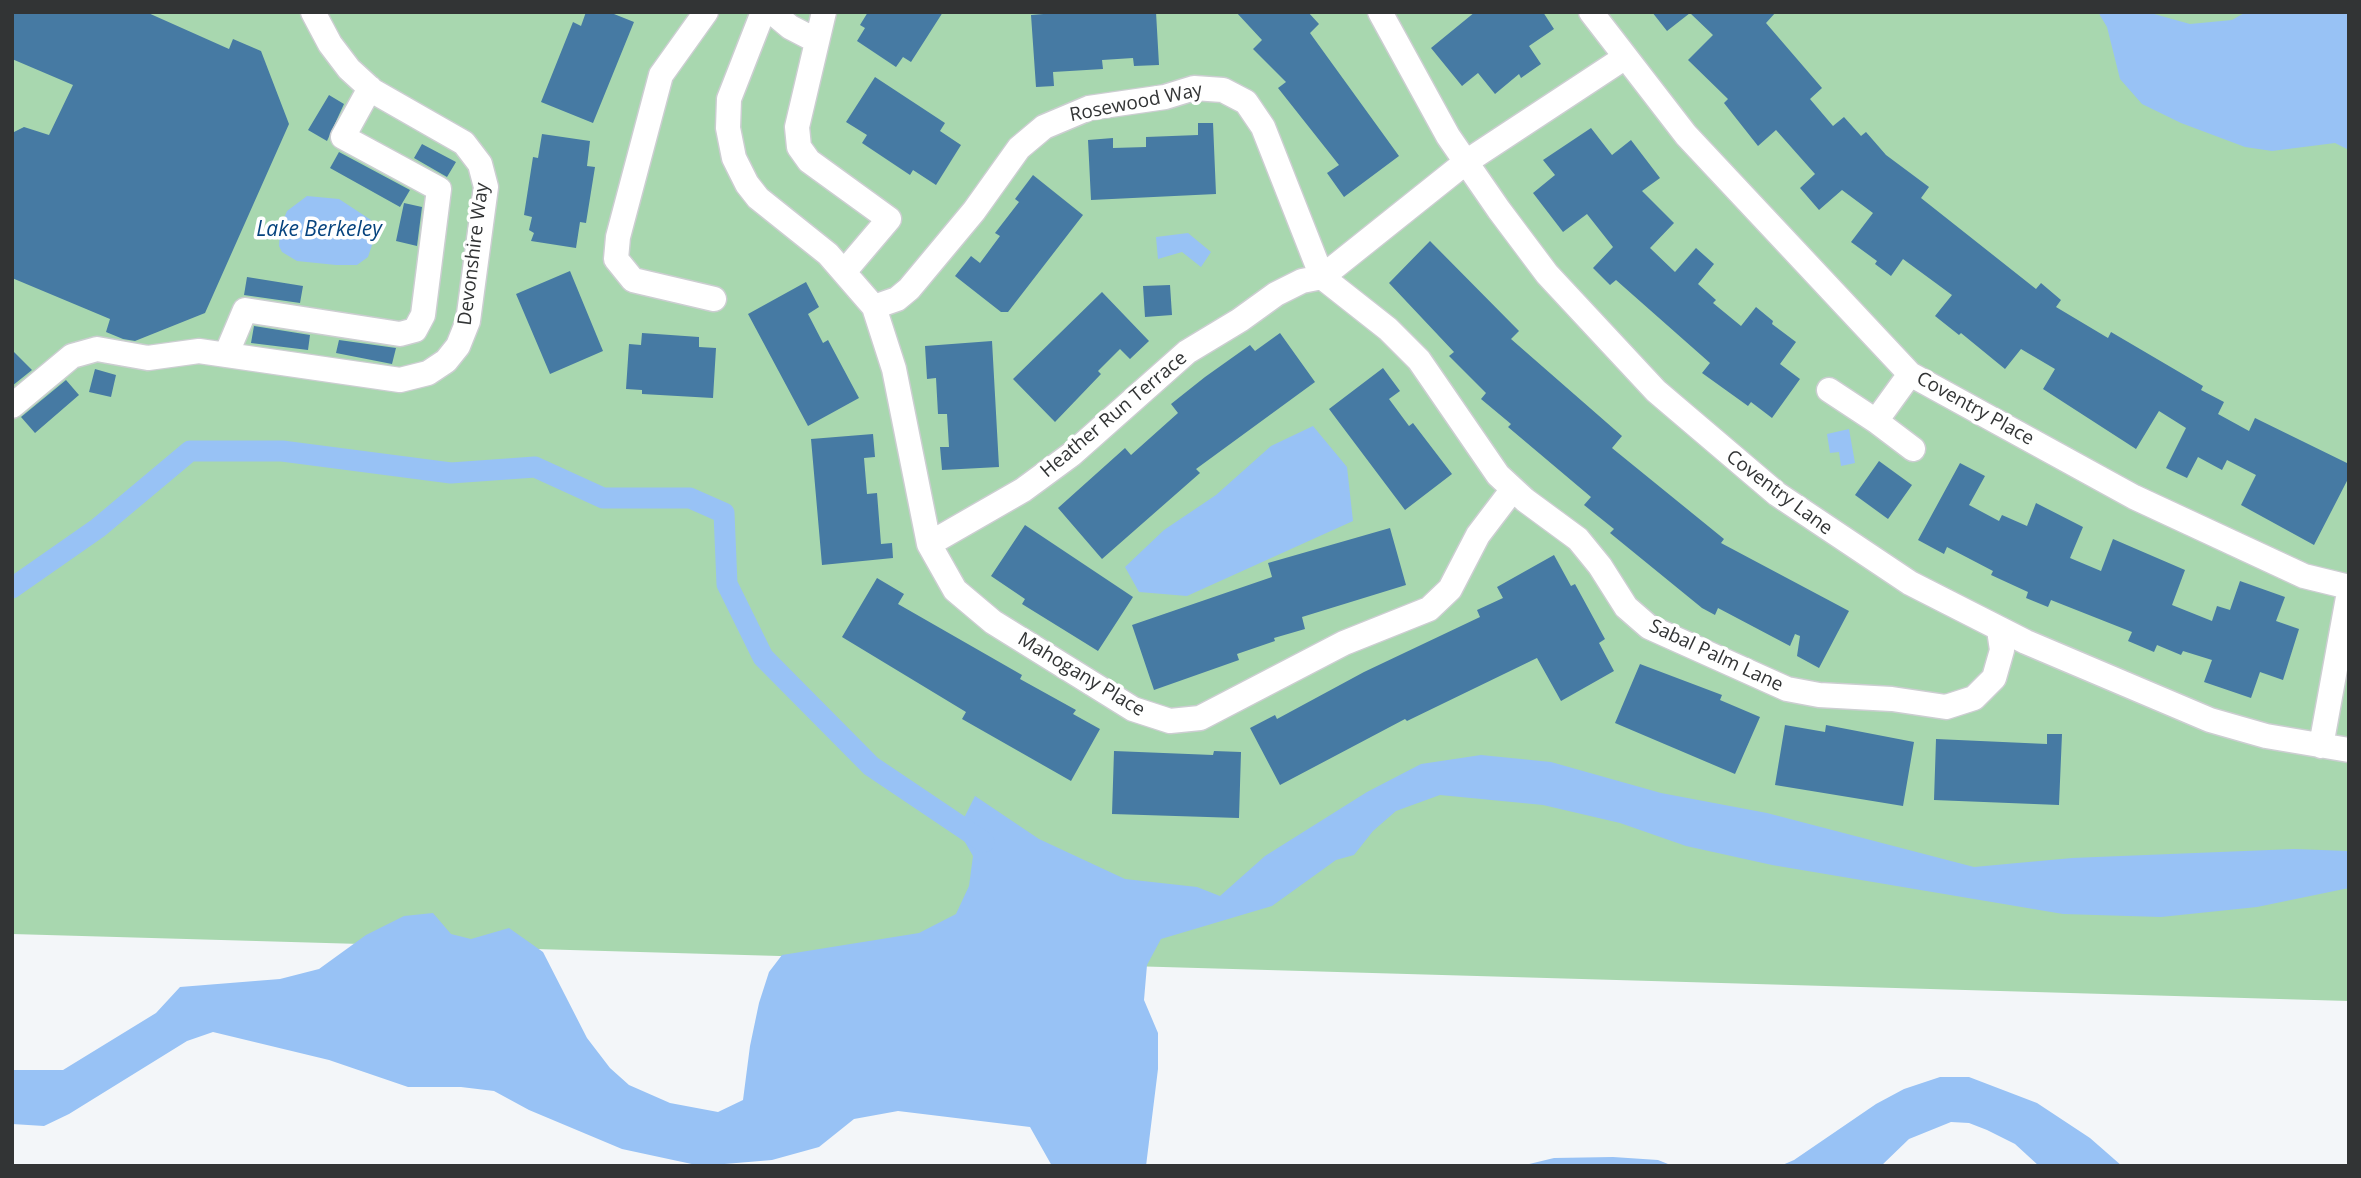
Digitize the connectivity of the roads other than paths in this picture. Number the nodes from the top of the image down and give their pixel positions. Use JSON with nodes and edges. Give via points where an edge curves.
{"nodes":[{"id":1,"x":313,"y":12,"type":"edge"},
{"id":2,"x":706,"y":12,"type":"edge"},
{"id":3,"x":763,"y":12,"type":"edge"},
{"id":4,"x":772,"y":12,"type":"edge"},
{"id":5,"x":824,"y":12,"type":"edge"},
{"id":6,"x":1380,"y":12,"type":"edge"},
{"id":7,"x":1591,"y":12,"type":"edge"},
{"id":8,"x":817,"y":41,"type":"junction"},
{"id":9,"x":1624,"y":58,"type":"junction"},
{"id":10,"x":370,"y":88,"type":"junction"},
{"id":11,"x":1465,"y":162,"type":"junction"},
{"id":12,"x":844,"y":272,"type":"junction"},
{"id":13,"x":1322,"y":277,"type":"junction"},
{"id":14,"x":714,"y":299,"type":"dead end"},
{"id":15,"x":874,"y":307,"type":"junction"},
{"id":16,"x":226,"y":355,"type":"junction"},
{"id":17,"x":1910,"y":374,"type":"junction"},
{"id":18,"x":1829,"y":390,"type":"dead end"},
{"id":19,"x":12,"y":406,"type":"edge"},
{"id":20,"x":1876,"y":421,"type":"junction"},
{"id":21,"x":1913,"y":449,"type":"dead end"},
{"id":22,"x":1513,"y":489,"type":"junction"},
{"id":23,"x":929,"y":544,"type":"junction"},
{"id":24,"x":2349,"y":587,"type":"edge"},
{"id":25,"x":2349,"y":592,"type":"edge"},
{"id":26,"x":1999,"y":630,"type":"junction"},
{"id":27,"x":2321,"y":746,"type":"junction"},
{"id":28,"x":2349,"y":750,"type":"edge"}],
"edges":[{"from":1,"to":10,"type":"street","name":"Devonshire Way","via":[[330,44]]},
{"from":2,"to":14,"type":"street","via":[[661,75],[616,259],[633,280]]},
{"from":3,"to":12,"type":"street","via":[[729,99],[734,158],[758,198]]},
{"from":4,"to":8,"type":"street"},
{"from":5,"to":8,"type":"street"},
{"from":6,"to":11,"type":"street","name":"Coventry Lane"},
{"from":7,"to":9,"type":"street","name":"Coventry Place"},
{"from":8,"to":12,"type":"street","via":[[797,127],[799,147],[809,161],[888,219]]},
{"from":9,"to":11,"type":"street"},
{"from":9,"to":17,"type":"street","name":"Coventry Place","via":[[1754,211]]},
{"from":10,"to":16,"type":"street","via":[[343,137],[439,188],[423,315],[415,330],[400,334],[245,310]]},
{"from":10,"to":16,"type":"street","name":"Devonshire Way","via":[[464,143],[480,164],[486,187],[468,321],[458,346],[428,373],[401,380]]},
{"from":11,"to":13,"type":"street","name":"Heather Run Terrace"},
{"from":11,"to":26,"type":"street","name":"Coventry Lane","via":[[1539,263],[1600,334],[1715,444],[1842,540]]},
{"from":12,"to":15,"type":"street"},
{"from":13,"to":15,"type":"street","name":"Rosewood Way","via":[[1256,113],[1223,90],[1201,87],[1089,108],[1044,127],[1018,148],[960,229],[909,289]]},
{"from":13,"to":22,"type":"street","name":"Sabal Palm Lane","via":[[1419,360],[1478,449]]},
{"from":13,"to":23,"type":"street","name":"Heather Run Terrace","via":[[1276,294],[1187,352],[1072,454],[1023,490]]},
{"from":15,"to":23,"type":"street","name":"Mahogany Place","via":[[894,369]]},
{"from":16,"to":19,"type":"street","name":"Devonshire Way","via":[[186,351],[148,358],[109,350],[82,351]]},
{"from":17,"to":20,"type":"street"},
{"from":17,"to":24,"type":"street","name":"Coventry Place","via":[[2134,497],[2304,576]]},
{"from":18,"to":20,"type":"street"},
{"from":20,"to":21,"type":"street"},
{"from":22,"to":23,"type":"street","name":"Mahogany Place","via":[[1478,535],[1450,589],[1429,609],[1344,643],[1214,712],[1185,721],[1156,718],[1133,709],[993,622],[956,590]]},
{"from":22,"to":26,"type":"street","name":"Sabal Palm Lane","via":[[1578,539],[1626,607],[1649,627],[1787,689],[1946,707],[1960,704],[1994,678],[2002,650]]},
{"from":25,"to":27,"type":"street"},
{"from":26,"to":27,"type":"street","name":"Coventry Lane","via":[[2210,720]]},
{"from":27,"to":28,"type":"street","name":"Coventry Lane"}]}
